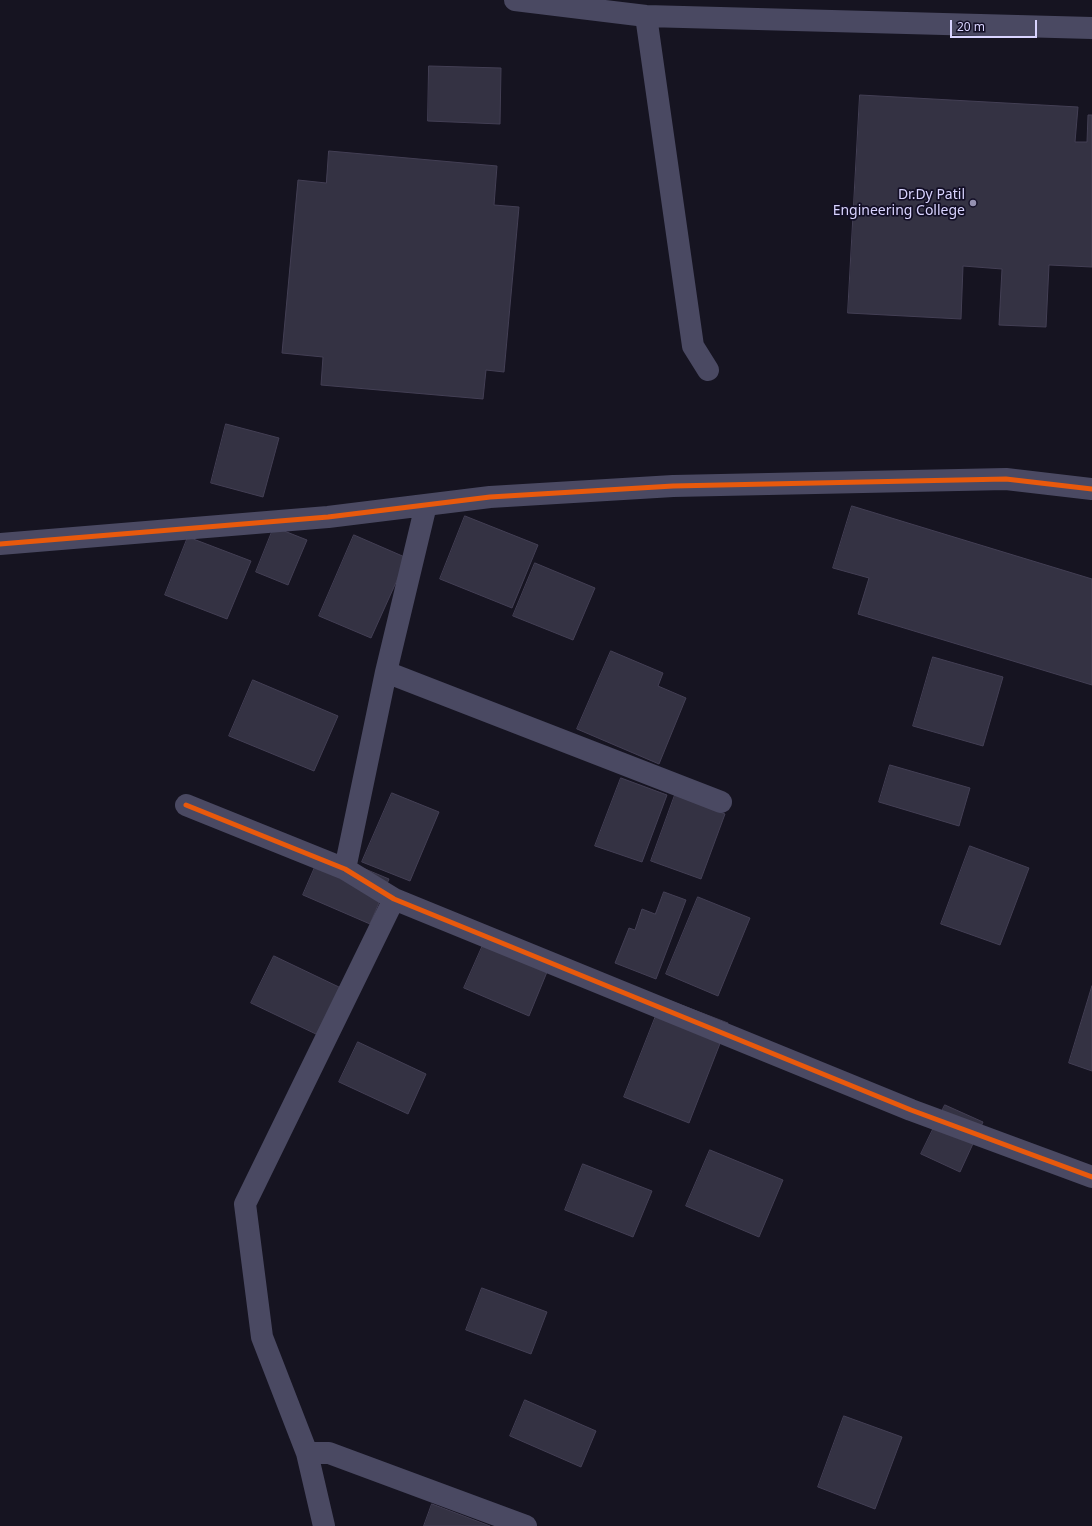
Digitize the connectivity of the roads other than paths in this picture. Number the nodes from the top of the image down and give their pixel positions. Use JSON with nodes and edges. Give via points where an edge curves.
{"nodes":[{"id":1,"x":515,"y":0,"type":"edge"},
{"id":2,"x":646,"y":16,"type":"junction"},
{"id":3,"x":1092,"y":28,"type":"edge"},
{"id":4,"x":708,"y":370,"type":"dead end"},
{"id":5,"x":1092,"y":489,"type":"edge"},
{"id":6,"x":426,"y":505,"type":"junction"},
{"id":7,"x":0,"y":544,"type":"edge"},
{"id":8,"x":386,"y":672,"type":"junction"},
{"id":9,"x":721,"y":802,"type":"dead end"},
{"id":10,"x":186,"y":805,"type":"dead end"},
{"id":11,"x":345,"y":869,"type":"junction"},
{"id":12,"x":394,"y":899,"type":"junction"},
{"id":13,"x":1092,"y":1177,"type":"edge"},
{"id":14,"x":307,"y":1453,"type":"junction"},
{"id":15,"x":324,"y":1526,"type":"edge"},
{"id":16,"x":526,"y":1526,"type":"edge"}],
"edges":[{"from":1,"to":2,"type":"street"},
{"from":2,"to":3,"type":"street"},
{"from":2,"to":4,"type":"street","via":[[693,346]]},
{"from":5,"to":6,"type":"street","via":[[1006,479],[697,486],[490,498]]},
{"from":6,"to":7,"type":"street","via":[[328,517]]},
{"from":6,"to":8,"type":"street"},
{"from":8,"to":9,"type":"street"},
{"from":8,"to":11,"type":"street"},
{"from":10,"to":11,"type":"street"},
{"from":11,"to":12,"type":"street"},
{"from":12,"to":13,"type":"street","via":[[911,1110]]},
{"from":12,"to":14,"type":"street","via":[[245,1204],[262,1337]]},
{"from":14,"to":15,"type":"street"},
{"from":14,"to":16,"type":"street","via":[[329,1453]]}]}
